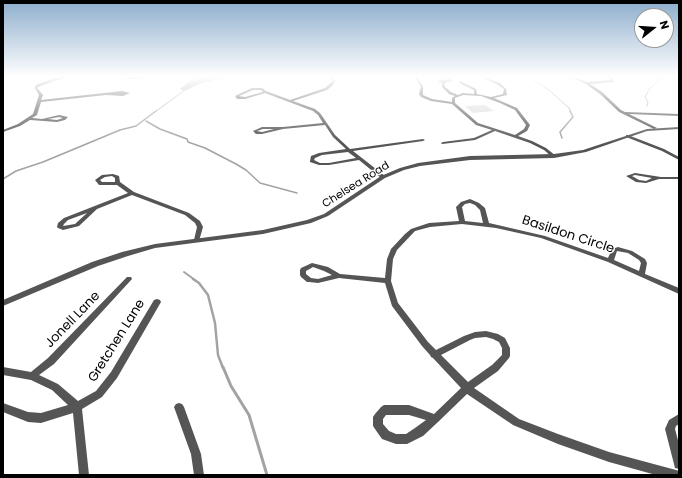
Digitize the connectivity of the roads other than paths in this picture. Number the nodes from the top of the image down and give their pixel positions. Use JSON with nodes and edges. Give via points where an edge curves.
{"nodes":[{"id":1,"x":56,"y":99,"type":"edge"},
{"id":2,"x":286,"y":99,"type":"edge"},
{"id":3,"x":296,"y":99,"type":"edge"},
{"id":4,"x":429,"y":99,"type":"edge"},
{"id":5,"x":454,"y":99,"type":"edge"},
{"id":6,"x":495,"y":99,"type":"edge"},
{"id":7,"x":607,"y":99,"type":"edge"},
{"id":8,"x":40,"y":101,"type":"joint"},
{"id":9,"x":291,"y":101,"type":"junction"},
{"id":10,"x":453,"y":103,"type":"junction"},
{"id":11,"x":623,"y":113,"type":"junction"},
{"id":12,"x":679,"y":115,"type":"edge"},
{"id":13,"x":30,"y":119,"type":"junction"},
{"id":14,"x":44,"y":119,"type":"junction"},
{"id":15,"x":326,"y":124,"type":"junction"},
{"id":16,"x":283,"y":128,"type":"junction"},
{"id":17,"x":655,"y":128,"type":"junction"},
{"id":18,"x":679,"y":128,"type":"edge"},
{"id":19,"x":495,"y":130,"type":"junction"},
{"id":20,"x":3,"y":131,"type":"edge"},
{"id":21,"x":516,"y":136,"type":"junction"},
{"id":22,"x":627,"y":136,"type":"junction"},
{"id":23,"x":423,"y":140,"type":"dead end"},
{"id":24,"x":443,"y":143,"type":"dead end"},
{"id":25,"x":349,"y":150,"type":"junction"},
{"id":26,"x":554,"y":156,"type":"junction"},
{"id":27,"x":358,"y":159,"type":"junction"},
{"id":28,"x":679,"y":159,"type":"edge"},
{"id":29,"x":383,"y":177,"type":"junction"},
{"id":30,"x":657,"y":178,"type":"junction"},
{"id":31,"x":679,"y":178,"type":"edge"},
{"id":32,"x":118,"y":183,"type":"dead end"},
{"id":33,"x":132,"y":193,"type":"junction"},
{"id":34,"x":94,"y":209,"type":"junction"},
{"id":35,"x":462,"y":222,"type":"junction"},
{"id":36,"x":486,"y":224,"type":"junction"},
{"id":37,"x":197,"y":240,"type":"junction"},
{"id":38,"x":610,"y":261,"type":"junction"},
{"id":39,"x":642,"y":274,"type":"junction"},
{"id":40,"x":339,"y":276,"type":"dead end"},
{"id":41,"x":129,"y":279,"type":"dead end"},
{"id":42,"x":388,"y":281,"type":"junction"},
{"id":43,"x":679,"y":291,"type":"edge"},
{"id":44,"x":157,"y":302,"type":"dead end"},
{"id":45,"x":3,"y":303,"type":"edge"},
{"id":46,"x":434,"y":355,"type":"junction"},
{"id":47,"x":3,"y":370,"type":"edge"},
{"id":48,"x":32,"y":376,"type":"junction"},
{"id":49,"x":467,"y":388,"type":"junction"},
{"id":50,"x":3,"y":407,"type":"edge"},
{"id":51,"x":77,"y":407,"type":"junction"},
{"id":52,"x":179,"y":407,"type":"dead end"},
{"id":53,"x":435,"y":419,"type":"junction"},
{"id":54,"x":679,"y":420,"type":"edge"},
{"id":55,"x":679,"y":464,"type":"edge"},
{"id":56,"x":84,"y":475,"type":"edge"},
{"id":57,"x":199,"y":475,"type":"edge"},
{"id":58,"x":676,"y":475,"type":"edge"}],
"edges":[{"from":1,"to":8,"type":"street"},
{"from":2,"to":9,"type":"street"},
{"from":3,"to":9,"type":"street"},
{"from":4,"to":10,"type":"street"},
{"from":5,"to":10,"type":"street"},
{"from":6,"to":21,"type":"street","via":[[516,109],[528,125],[526,130]]},
{"from":7,"to":11,"type":"street"},
{"from":8,"to":13,"type":"street","via":[[35,115]]},
{"from":9,"to":15,"type":"street","via":[[314,110]]},
{"from":10,"to":19,"type":"street","via":[[474,122]]},
{"from":11,"to":12,"type":"street"},
{"from":11,"to":17,"type":"street"},
{"from":13,"to":14,"type":"street"},
{"from":13,"to":20,"type":"street"},
{"from":14,"to":14,"type":"street","via":[[56,121],[64,120],[66,117]]},
{"from":15,"to":16,"type":"street"},
{"from":15,"to":25,"type":"street"},
{"from":16,"to":16,"type":"street","via":[[262,128],[255,131],[262,133]]},
{"from":17,"to":18,"type":"street","name":"Chelsea Road"},
{"from":17,"to":22,"type":"street","name":"Chelsea Road"},
{"from":19,"to":21,"type":"street"},
{"from":19,"to":24,"type":"street","via":[[474,139]]},
{"from":21,"to":26,"type":"street","via":[[545,149]]},
{"from":22,"to":26,"type":"street","name":"Chelsea Road","via":[[584,151]]},
{"from":22,"to":28,"type":"street"},
{"from":23,"to":25,"type":"street"},
{"from":25,"to":27,"type":"street"},
{"from":25,"to":27,"type":"street","via":[[317,155],[312,161],[329,164]]},
{"from":26,"to":29,"type":"street","name":"Chelsea Road","via":[[454,159],[420,164]]},
{"from":27,"to":29,"type":"street"},
{"from":29,"to":37,"type":"street","name":"Chelsea Road","via":[[326,215],[309,222],[263,232]]},
{"from":30,"to":30,"type":"street","via":[[635,174],[628,176],[646,182]]},
{"from":30,"to":31,"type":"street"},
{"from":32,"to":33,"type":"street"},
{"from":33,"to":34,"type":"street"},
{"from":33,"to":37,"type":"street","via":[[187,214],[198,222],[200,228]]},
{"from":34,"to":34,"type":"street","via":[[66,219],[60,227],[76,225]]},
{"from":35,"to":36,"type":"street","name":"Basildon Circle"},
{"from":35,"to":36,"type":"street","via":[[459,207],[470,201],[483,209]]},
{"from":35,"to":42,"type":"street","name":"Basildon Circle","via":[[429,225],[407,234],[394,249],[390,259]]},
{"from":36,"to":38,"type":"street","name":"Basildon Circle","via":[[543,237]]},
{"from":37,"to":45,"type":"street","name":"Chelsea Road","via":[[155,246],[125,254]]},
{"from":38,"to":39,"type":"street","name":"Basildon Circle"},
{"from":38,"to":39,"type":"street","via":[[614,250],[630,252],[644,262]]},
{"from":39,"to":43,"type":"street","name":"Basildon Circle"},
{"from":40,"to":42,"type":"street"},
{"from":41,"to":48,"type":"street","name":"Jonell Lane","via":[[51,361]]},
{"from":42,"to":46,"type":"street","name":"Basildon Circle","via":[[395,304]]},
{"from":44,"to":51,"type":"street","name":"Gretchen Lane","via":[[114,375],[99,394]]},
{"from":46,"to":49,"type":"street","name":"Basildon Circle"},
{"from":46,"to":49,"type":"street","via":[[475,335],[486,334],[502,340],[506,356],[495,368]]},
{"from":47,"to":48,"type":"street"},
{"from":48,"to":51,"type":"street","via":[[54,387]]},
{"from":49,"to":53,"type":"street"},
{"from":49,"to":58,"type":"street","name":"Basildon Circle","via":[[516,422],[558,440]]},
{"from":50,"to":51,"type":"street","name":"Gretchen Lane","via":[[28,417],[41,418]]},
{"from":51,"to":56,"type":"street"},
{"from":52,"to":57,"type":"street","via":[[196,454]]},
{"from":53,"to":53,"type":"street","via":[[408,439],[396,439],[386,435],[378,426],[378,417],[384,410],[409,410]]},
{"from":54,"to":55,"type":"street","via":[[672,423],[670,429]]}]}
